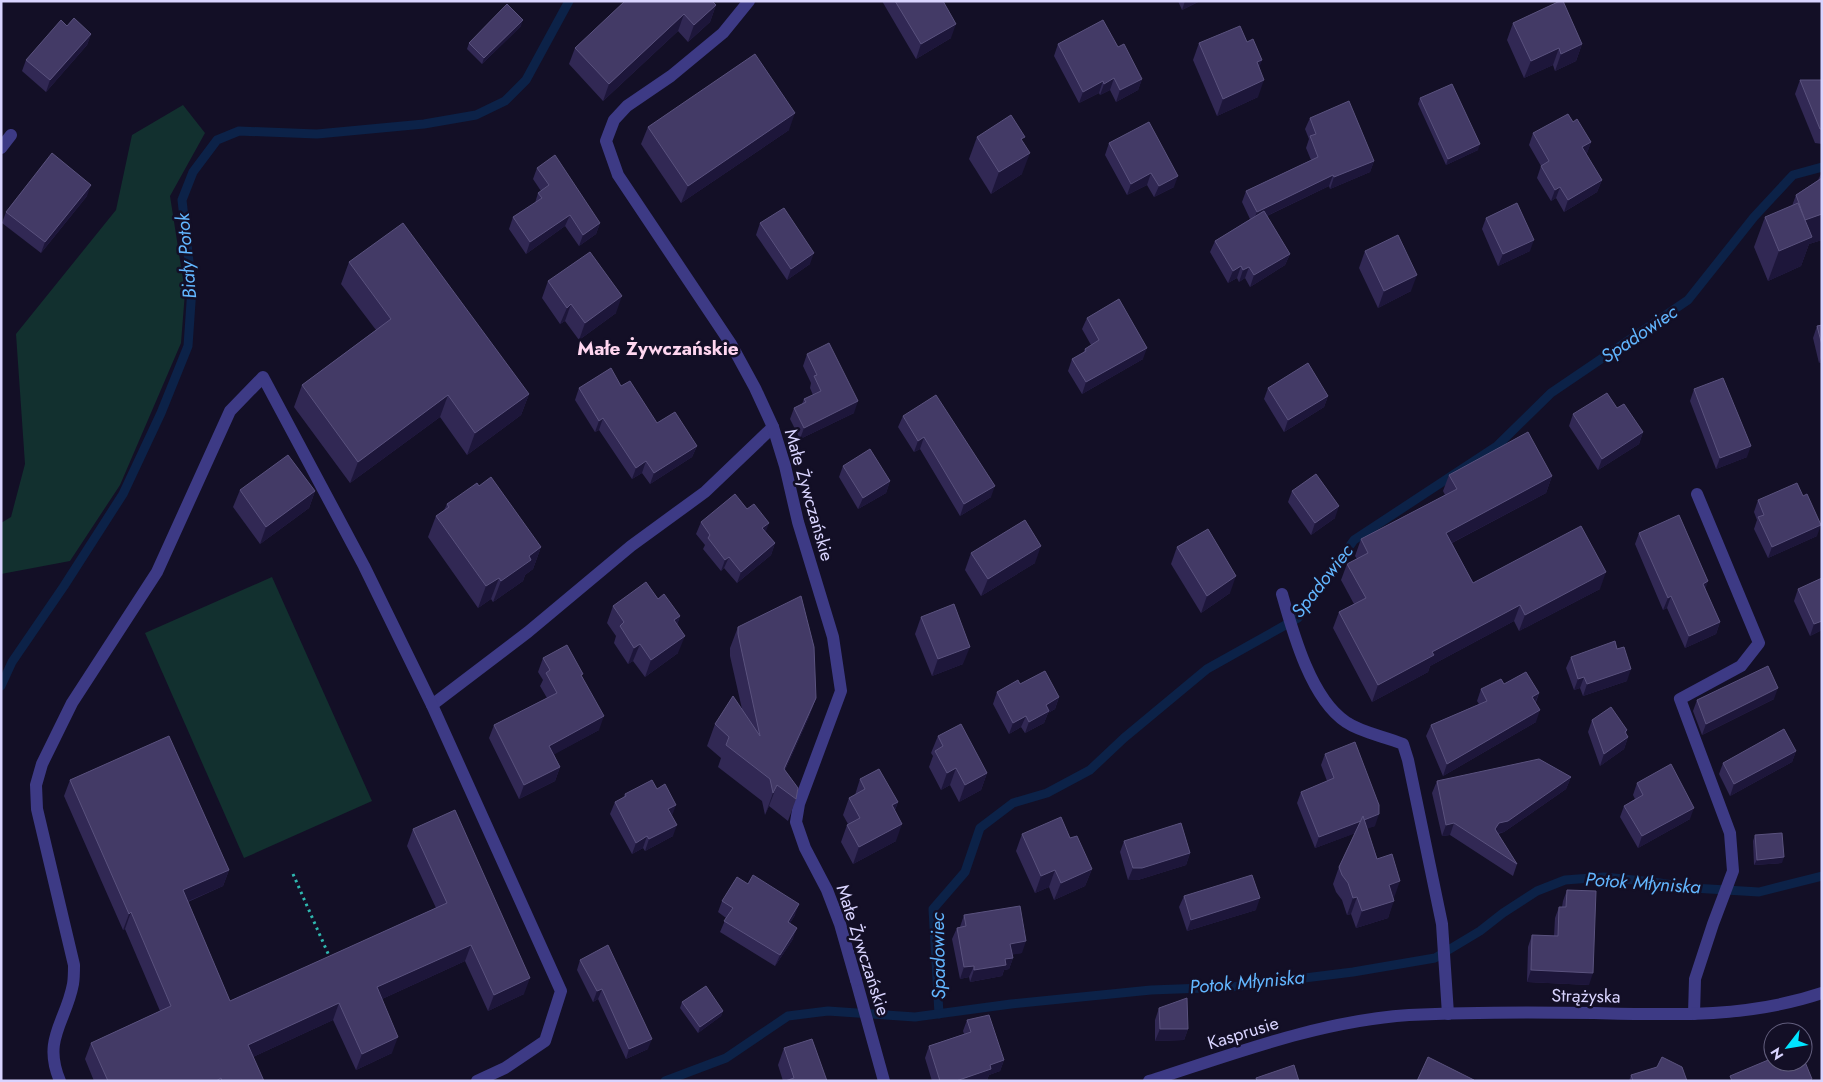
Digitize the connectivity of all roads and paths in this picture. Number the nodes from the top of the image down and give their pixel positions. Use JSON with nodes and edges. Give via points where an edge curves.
{"nodes":[{"id":1,"x":749,"y":1,"type":"edge"},
{"id":2,"x":11,"y":135,"type":"dead end"},
{"id":3,"x":1,"y":148,"type":"edge"},
{"id":4,"x":773,"y":427,"type":"junction"},
{"id":5,"x":1697,"y":494,"type":"dead end"},
{"id":6,"x":1282,"y":594,"type":"dead end"},
{"id":7,"x":432,"y":705,"type":"junction"},
{"id":8,"x":293,"y":874,"type":"dead end"},
{"id":9,"x":330,"y":958,"type":"edge"},
{"id":10,"x":1822,"y":993,"type":"edge"},
{"id":11,"x":1448,"y":1014,"type":"junction"},
{"id":12,"x":1694,"y":1014,"type":"junction"},
{"id":13,"x":1348,"y":1022,"type":"joint"},
{"id":14,"x":60,"y":1081,"type":"edge"},
{"id":15,"x":477,"y":1081,"type":"edge"},
{"id":16,"x":884,"y":1081,"type":"edge"},
{"id":17,"x":1149,"y":1081,"type":"edge"}],
"edges":[{"from":1,"to":4,"type":"street","name":"Małe Żywczańskie","via":[[724,33],[627,106],[614,120],[606,141],[618,175],[731,344]]},
{"from":2,"to":3,"type":"street"},
{"from":4,"to":7,"type":"street","via":[[705,492],[631,546],[528,632]]},
{"from":4,"to":16,"type":"street","name":"Małe Żywczańskie","via":[[833,637],[841,690],[796,822],[840,924]]},
{"from":5,"to":12,"type":"street","via":[[1759,643],[1741,666],[1680,699],[1730,833],[1733,871],[1695,979]]},
{"from":6,"to":11,"type":"street","via":[[1314,683],[1329,706],[1346,722],[1403,744],[1442,924]]},
{"from":7,"to":14,"type":"street","via":[[364,566],[263,377],[230,411],[157,572],[72,703],[42,764],[36,786],[38,809],[74,965],[74,984],[55,1036],[52,1054]]},
{"from":7,"to":15,"type":"street","via":[[562,991],[545,1041],[505,1068]]},
{"from":8,"to":9,"type":"path"},
{"from":10,"to":12,"type":"street","name":"Strążyska","via":[[1736,1012]]},
{"from":11,"to":12,"type":"street","name":"Strążyska"},
{"from":11,"to":13,"type":"street","name":"Strążyska"},
{"from":13,"to":17,"type":"street","name":"Kasprusie"}]}
